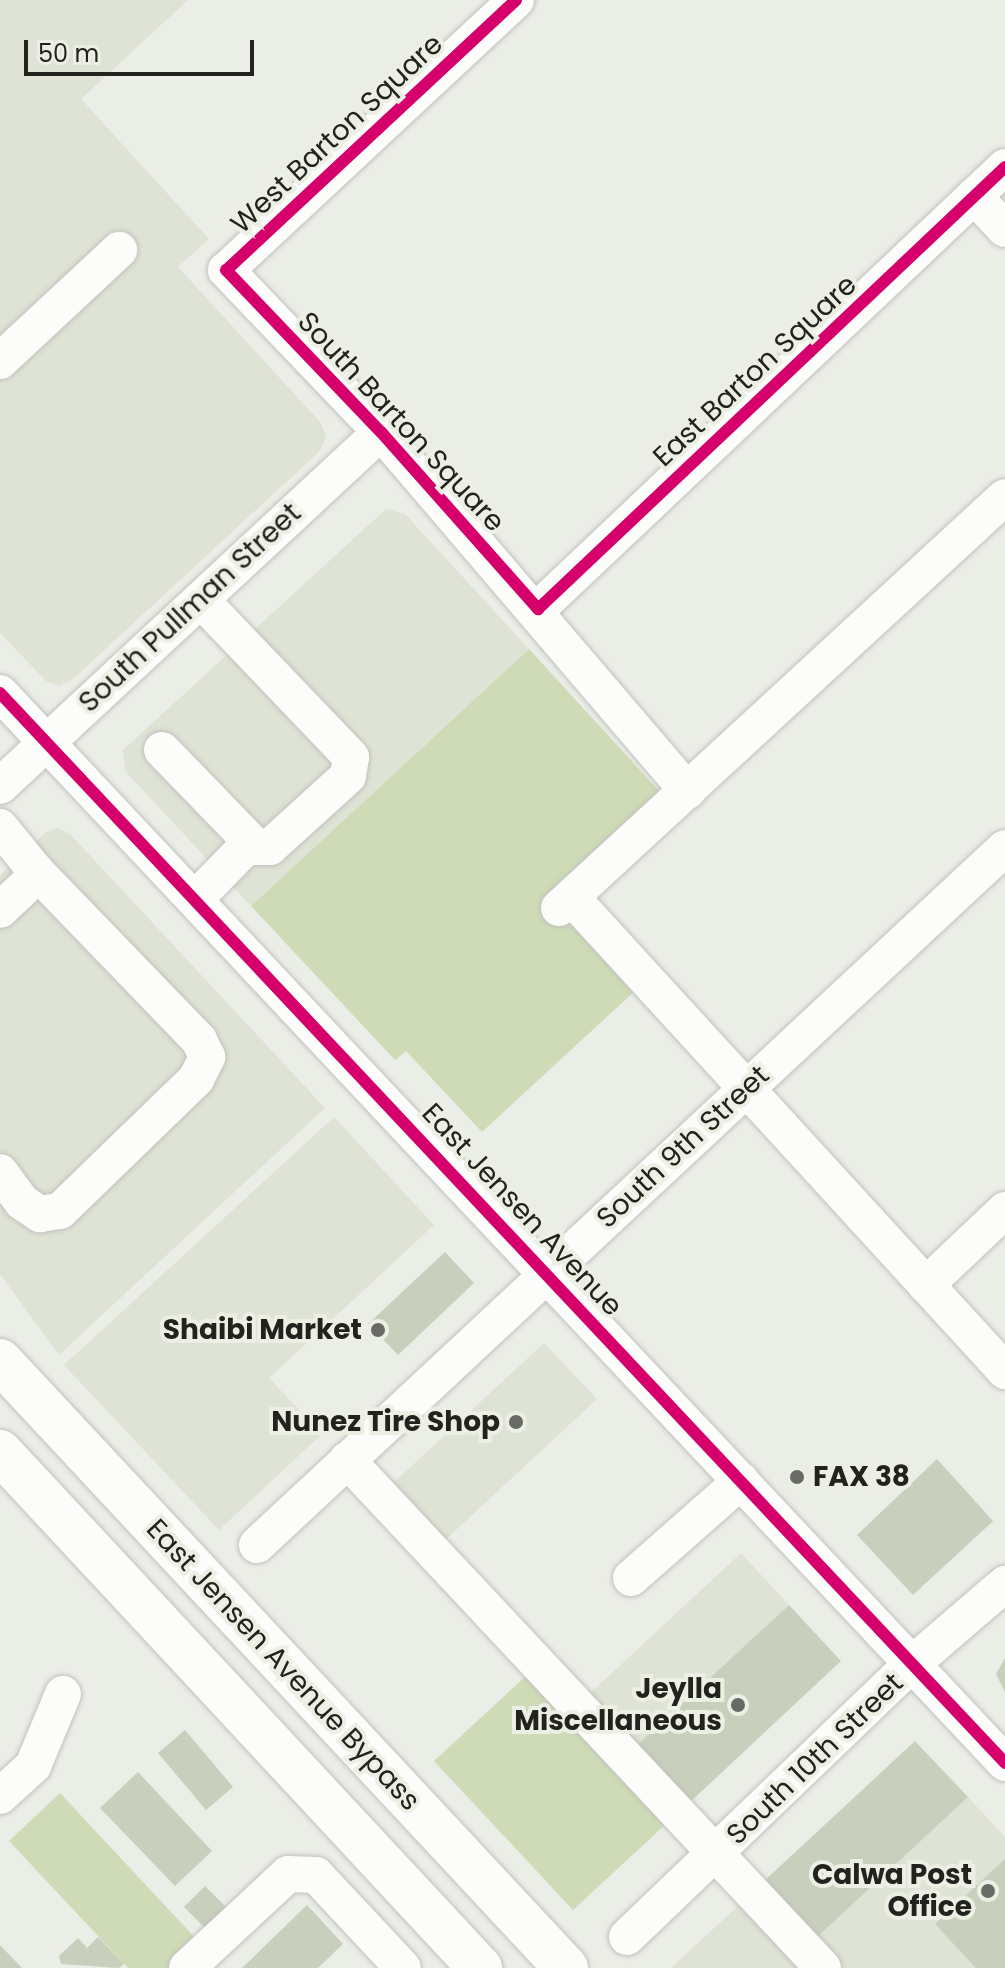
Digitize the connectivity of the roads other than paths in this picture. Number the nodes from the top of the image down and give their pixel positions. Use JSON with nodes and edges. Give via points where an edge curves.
{"nodes":[{"id":1,"x":516,"y":0,"type":"edge"},
{"id":2,"x":1005,"y":167,"type":"edge"},
{"id":3,"x":974,"y":196,"type":"junction"},
{"id":4,"x":1005,"y":229,"type":"edge"},
{"id":5,"x":119,"y":250,"type":"dead end"},
{"id":6,"x":226,"y":270,"type":"joint"},
{"id":7,"x":0,"y":361,"type":"edge"},
{"id":8,"x":381,"y":432,"type":"junction"},
{"id":9,"x":1005,"y":497,"type":"edge"},
{"id":10,"x":201,"y":600,"type":"junction"},
{"id":11,"x":538,"y":609,"type":"junction"},
{"id":12,"x":0,"y":693,"type":"edge"},
{"id":13,"x":46,"y":741,"type":"junction"},
{"id":14,"x":162,"y":750,"type":"dead end"},
{"id":15,"x":0,"y":786,"type":"edge"},
{"id":16,"x":688,"y":791,"type":"junction"},
{"id":17,"x":0,"y":827,"type":"edge"},
{"id":18,"x":251,"y":842,"type":"junction"},
{"id":19,"x":1005,"y":848,"type":"edge"},
{"id":20,"x":35,"y":870,"type":"junction"},
{"id":21,"x":195,"y":899,"type":"junction"},
{"id":22,"x":0,"y":910,"type":"edge"},
{"id":23,"x":746,"y":1088,"type":"junction"},
{"id":24,"x":0,"y":1172,"type":"edge"},
{"id":25,"x":1005,"y":1210,"type":"edge"},
{"id":26,"x":549,"y":1272,"type":"junction"},
{"id":27,"x":926,"y":1285,"type":"junction"},
{"id":28,"x":0,"y":1361,"type":"edge"},
{"id":29,"x":1005,"y":1371,"type":"edge"},
{"id":30,"x":0,"y":1452,"type":"edge"},
{"id":31,"x":347,"y":1460,"type":"junction"},
{"id":32,"x":741,"y":1481,"type":"junction"},
{"id":33,"x":257,"y":1545,"type":"dead end"},
{"id":34,"x":631,"y":1578,"type":"dead end"},
{"id":35,"x":1005,"y":1584,"type":"edge"},
{"id":36,"x":912,"y":1664,"type":"junction"},
{"id":37,"x":63,"y":1694,"type":"dead end"},
{"id":38,"x":1005,"y":1763,"type":"edge"},
{"id":39,"x":0,"y":1796,"type":"edge"},
{"id":40,"x":717,"y":1854,"type":"junction"},
{"id":41,"x":627,"y":1937,"type":"dead end"},
{"id":42,"x":187,"y":1968,"type":"edge"},
{"id":43,"x":403,"y":1968,"type":"edge"},
{"id":44,"x":480,"y":1968,"type":"edge"},
{"id":45,"x":566,"y":1968,"type":"edge"},
{"id":46,"x":823,"y":1968,"type":"edge"}],
"edges":[{"from":1,"to":6,"type":"street","name":"West Barton Square"},
{"from":2,"to":3,"type":"street","name":"East Barton Square"},
{"from":3,"to":4,"type":"street"},
{"from":3,"to":11,"type":"street","name":"East Barton Square"},
{"from":5,"to":7,"type":"street"},
{"from":6,"to":8,"type":"street","name":"South Barton Square"},
{"from":8,"to":10,"type":"street","name":"South Pullman Street"},
{"from":8,"to":11,"type":"street","name":"South Barton Square"},
{"from":9,"to":16,"type":"street"},
{"from":10,"to":13,"type":"street","name":"South Pullman Street"},
{"from":10,"to":18,"type":"street","via":[[351,757],[348,776],[270,847]]},
{"from":11,"to":16,"type":"street","name":"South Barton Square"},
{"from":12,"to":13,"type":"street","name":"East Jensen Avenue"},
{"from":13,"to":15,"type":"street","name":"South Pullman Street"},
{"from":13,"to":21,"type":"street","name":"East Jensen Avenue"},
{"from":14,"to":18,"type":"street"},
{"from":16,"to":23,"type":"street","via":[[565,903]]},
{"from":17,"to":20,"type":"street"},
{"from":18,"to":21,"type":"street"},
{"from":19,"to":23,"type":"street","name":"South 9th Street"},
{"from":20,"to":22,"type":"street","via":[[33,879]]},
{"from":20,"to":24,"type":"street","via":[[199,1040],[207,1057],[196,1079],[60,1211],[40,1214],[22,1202]]},
{"from":21,"to":26,"type":"street","name":"East Jensen Avenue"},
{"from":23,"to":26,"type":"street","name":"South 9th Street"},
{"from":23,"to":27,"type":"street"},
{"from":25,"to":27,"type":"street"},
{"from":26,"to":31,"type":"street","name":"South 9th Street"},
{"from":26,"to":32,"type":"street","name":"East Jensen Avenue"},
{"from":27,"to":29,"type":"street"},
{"from":28,"to":45,"type":"main road","name":"East Jensen Avenue Bypass"},
{"from":30,"to":44,"type":"main road"},
{"from":31,"to":33,"type":"street","name":"South 9th Street"},
{"from":31,"to":40,"type":"street"},
{"from":32,"to":34,"type":"street"},
{"from":32,"to":36,"type":"street","name":"East Jensen Avenue"},
{"from":35,"to":36,"type":"street","name":"South 10th Street"},
{"from":36,"to":38,"type":"street","name":"East Jensen Avenue"},
{"from":36,"to":40,"type":"street","name":"South 10th Street"},
{"from":37,"to":39,"type":"street","via":[[33,1766]]},
{"from":40,"to":41,"type":"street","name":"South 10th Street"},
{"from":40,"to":46,"type":"street"},
{"from":42,"to":43,"type":"street","via":[[288,1874],[316,1875]]}]}
